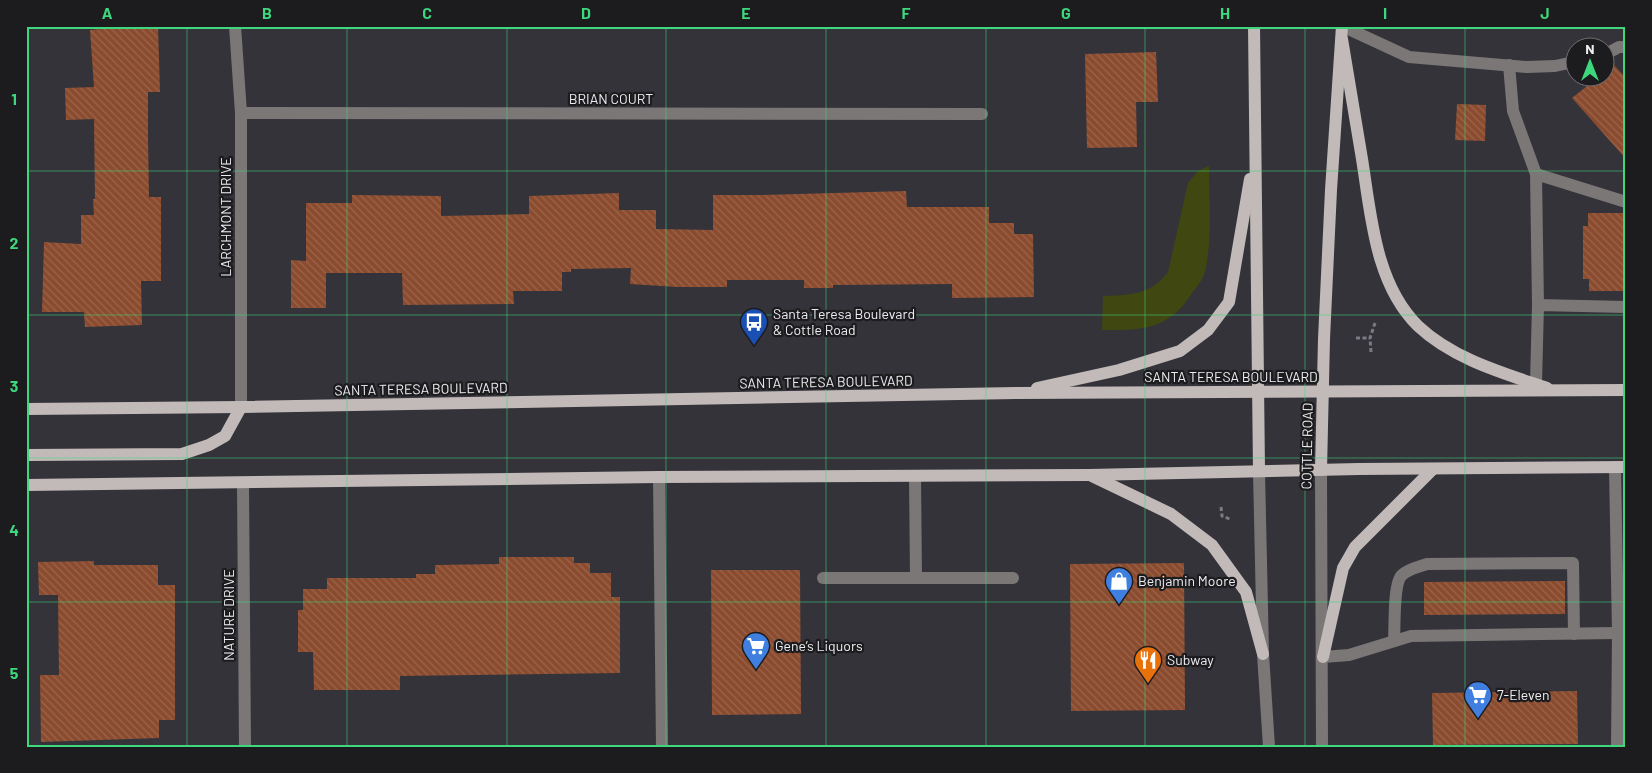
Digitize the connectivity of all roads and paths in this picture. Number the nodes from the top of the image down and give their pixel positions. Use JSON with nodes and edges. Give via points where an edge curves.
{"nodes":[{"id":1,"x":235,"y":26,"type":"edge"},
{"id":2,"x":1254,"y":26,"type":"edge"},
{"id":3,"x":1342,"y":33,"type":"edge"},
{"id":4,"x":1626,"y":47,"type":"edge"},
{"id":5,"x":1614,"y":50,"type":"edge"},
{"id":6,"x":1564,"y":64,"type":"edge"},
{"id":7,"x":1509,"y":65,"type":"junction"},
{"id":8,"x":241,"y":113,"type":"junction"},
{"id":9,"x":982,"y":114,"type":"dead end"},
{"id":10,"x":1255,"y":147,"type":"junction"},
{"id":11,"x":1536,"y":174,"type":"junction"},
{"id":12,"x":1626,"y":202,"type":"edge"},
{"id":13,"x":1538,"y":305,"type":"junction"},
{"id":14,"x":1626,"y":307,"type":"edge"},
{"id":15,"x":1375,"y":323,"type":"dead end"},
{"id":16,"x":1356,"y":338,"type":"dead end"},
{"id":17,"x":1370,"y":338,"type":"junction"},
{"id":18,"x":1371,"y":352,"type":"dead end"},
{"id":19,"x":1536,"y":384,"type":"junction"},
{"id":20,"x":1626,"y":390,"type":"edge"},
{"id":21,"x":1557,"y":391,"type":"junction"},
{"id":22,"x":1258,"y":392,"type":"junction"},
{"id":23,"x":1323,"y":392,"type":"junction"},
{"id":24,"x":1016,"y":393,"type":"junction"},
{"id":25,"x":241,"y":408,"type":"junction"},
{"id":26,"x":26,"y":409,"type":"edge"},
{"id":27,"x":26,"y":455,"type":"edge"},
{"id":28,"x":1621,"y":467,"type":"edge"},
{"id":29,"x":1434,"y":469,"type":"junction"},
{"id":30,"x":1321,"y":470,"type":"junction"},
{"id":31,"x":1259,"y":471,"type":"junction"},
{"id":32,"x":1089,"y":474,"type":"junction"},
{"id":33,"x":915,"y":476,"type":"junction"},
{"id":34,"x":659,"y":477,"type":"junction"},
{"id":35,"x":243,"y":484,"type":"junction"},
{"id":36,"x":26,"y":485,"type":"edge"},
{"id":37,"x":1221,"y":507,"type":"dead end"},
{"id":38,"x":1230,"y":519,"type":"dead end"},
{"id":39,"x":824,"y":578,"type":"dead end"},
{"id":40,"x":916,"y":578,"type":"junction"},
{"id":41,"x":1013,"y":578,"type":"dead end"},
{"id":42,"x":1622,"y":592,"type":"edge"},
{"id":43,"x":1618,"y":633,"type":"junction"},
{"id":44,"x":1574,"y":634,"type":"junction"},
{"id":45,"x":1394,"y":641,"type":"junction"},
{"id":46,"x":1262,"y":654,"type":"junction"},
{"id":47,"x":1323,"y":657,"type":"junction"},
{"id":48,"x":245,"y":747,"type":"edge"},
{"id":49,"x":662,"y":747,"type":"edge"},
{"id":50,"x":1269,"y":747,"type":"edge"},
{"id":51,"x":1322,"y":747,"type":"edge"},
{"id":52,"x":1617,"y":747,"type":"edge"}],
"edges":[{"from":1,"to":8,"type":"street","name":"LARCHMONT DRIVE"},
{"from":2,"to":10,"type":"main road"},
{"from":3,"to":7,"type":"street","via":[[1409,57]]},
{"from":3,"to":19,"type":"main road","via":[[1372,221],[1381,258],[1398,301],[1418,326],[1448,349]]},
{"from":3,"to":23,"type":"main road","name":"COTTLE ROAD","via":[[1331,190]]},
{"from":4,"to":5,"type":"street"},
{"from":6,"to":7,"type":"street"},
{"from":7,"to":11,"type":"street","via":[[1513,110]]},
{"from":8,"to":9,"type":"street","name":"BRIAN COURT"},
{"from":8,"to":25,"type":"street","name":"LARCHMONT DRIVE"},
{"from":10,"to":22,"type":"main road"},
{"from":10,"to":24,"type":"main road","via":[[1229,302],[1208,330],[1180,351],[1119,370]]},
{"from":11,"to":12,"type":"street"},
{"from":11,"to":13,"type":"street"},
{"from":13,"to":14,"type":"street"},
{"from":13,"to":19,"type":"street"},
{"from":15,"to":17,"type":"path"},
{"from":16,"to":17,"type":"path"},
{"from":17,"to":18,"type":"path"},
{"from":19,"to":21,"type":"main road"},
{"from":20,"to":21,"type":"main road","name":"SANTA TERESA BOULEVARD"},
{"from":21,"to":23,"type":"main road","name":"SANTA TERESA BOULEVARD"},
{"from":22,"to":23,"type":"main road","name":"SANTA TERESA BOULEVARD"},
{"from":22,"to":24,"type":"main road","name":"SANTA TERESA BOULEVARD"},
{"from":22,"to":31,"type":"main road"},
{"from":23,"to":30,"type":"main road","name":"COTTLE ROAD"},
{"from":24,"to":25,"type":"main road","name":"SANTA TERESA BOULEVARD"},
{"from":25,"to":26,"type":"main road","name":"SANTA TERESA BOULEVARD"},
{"from":25,"to":27,"type":"main road","via":[[225,436],[182,454]]},
{"from":28,"to":29,"type":"main road"},
{"from":28,"to":42,"type":"street"},
{"from":29,"to":30,"type":"main road"},
{"from":29,"to":47,"type":"main road","via":[[1355,547],[1343,568]]},
{"from":30,"to":31,"type":"main road"},
{"from":30,"to":47,"type":"street","name":"COTTLE ROAD"},
{"from":31,"to":32,"type":"main road"},
{"from":31,"to":46,"type":"street"},
{"from":32,"to":33,"type":"main road"},
{"from":32,"to":46,"type":"main road","via":[[1171,514],[1212,545],[1246,592]]},
{"from":33,"to":34,"type":"main road"},
{"from":33,"to":40,"type":"street"},
{"from":34,"to":35,"type":"main road"},
{"from":34,"to":49,"type":"street"},
{"from":35,"to":36,"type":"main road"},
{"from":35,"to":48,"type":"street","name":"NATURE DRIVE"},
{"from":37,"to":38,"type":"path","via":[[1222,516]]},
{"from":39,"to":40,"type":"street"},
{"from":40,"to":41,"type":"street"},
{"from":42,"to":43,"type":"street"},
{"from":43,"to":44,"type":"street"},
{"from":43,"to":52,"type":"street"},
{"from":44,"to":45,"type":"street","via":[[1411,636]]},
{"from":44,"to":45,"type":"street","via":[[1573,563],[1427,564],[1400,576]]},
{"from":45,"to":47,"type":"street","via":[[1349,655]]},
{"from":46,"to":50,"type":"street"},
{"from":47,"to":51,"type":"street","name":"COTTLE ROAD"}]}
